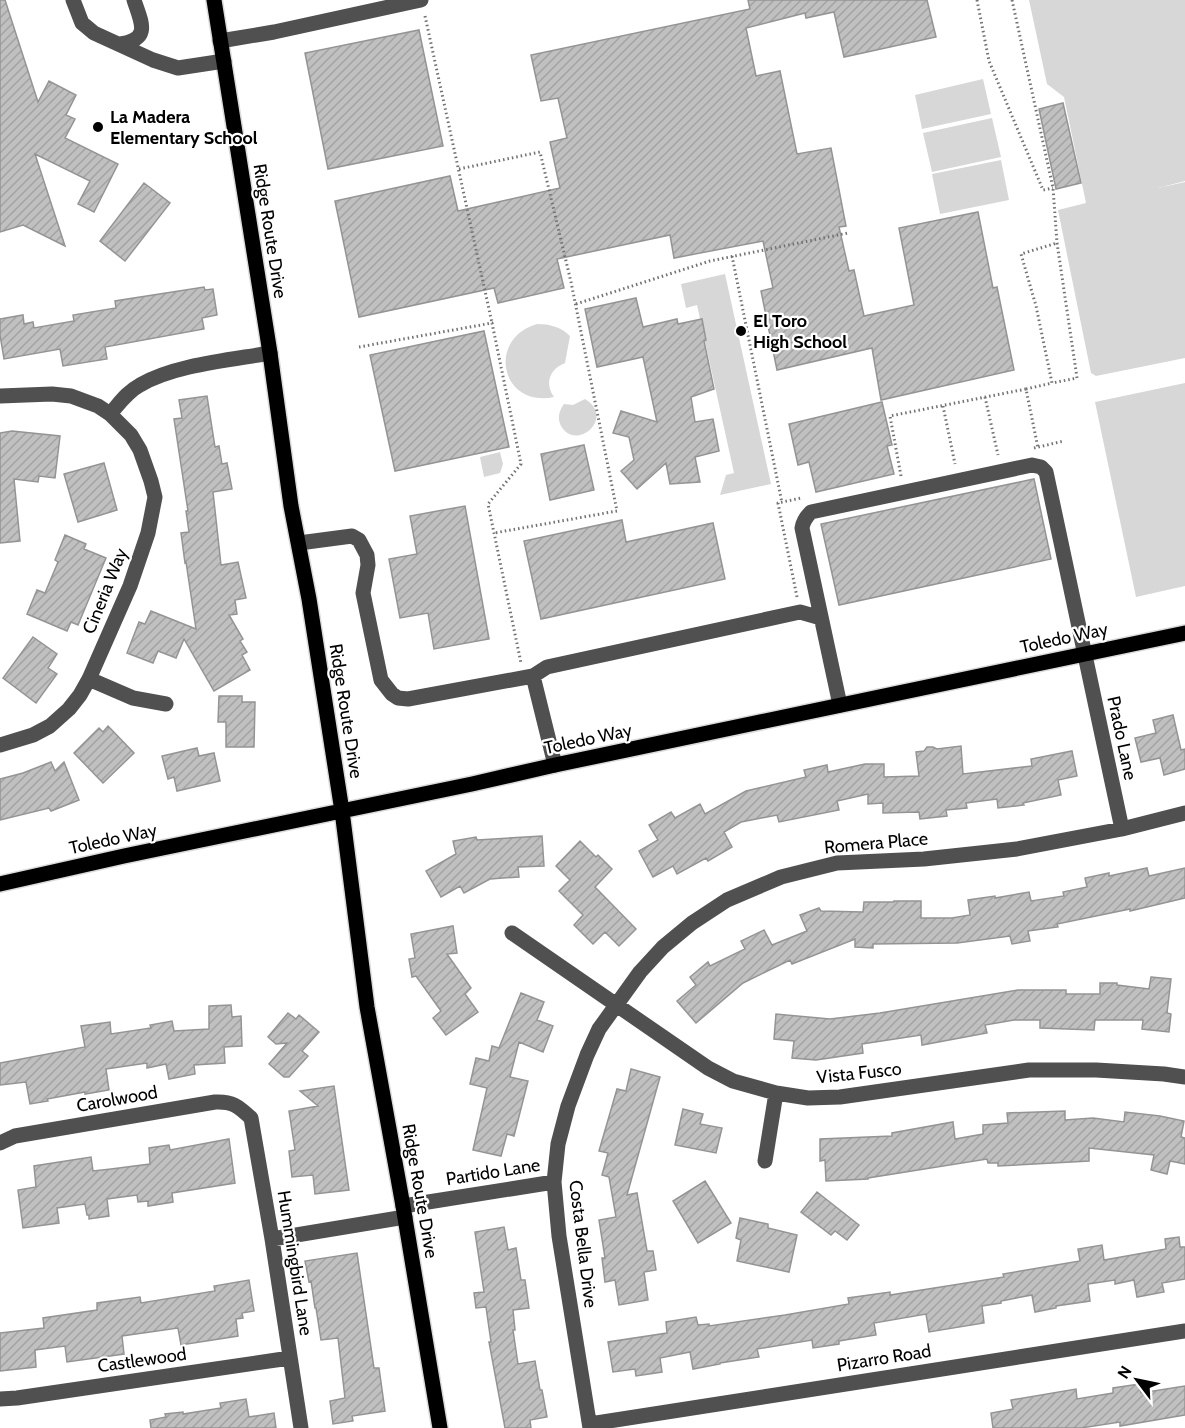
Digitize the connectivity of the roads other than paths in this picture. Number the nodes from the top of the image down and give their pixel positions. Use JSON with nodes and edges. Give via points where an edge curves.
{"nodes":[{"id":1,"x":73,"y":0,"type":"edge"},
{"id":2,"x":134,"y":0,"type":"edge"},
{"id":3,"x":214,"y":0,"type":"edge"},
{"id":4,"x":422,"y":6,"type":"edge"},
{"id":5,"x":220,"y":41,"type":"junction"},
{"id":6,"x":120,"y":44,"type":"junction"},
{"id":7,"x":224,"y":61,"type":"junction"},
{"id":8,"x":270,"y":353,"type":"junction"},
{"id":9,"x":0,"y":396,"type":"edge"},
{"id":10,"x":110,"y":414,"type":"junction"},
{"id":11,"x":299,"y":543,"type":"junction"},
{"id":12,"x":821,"y":618,"type":"junction"},
{"id":13,"x":1185,"y":633,"type":"edge"},
{"id":14,"x":1084,"y":654,"type":"junction"},
{"id":15,"x":529,"y":677,"type":"junction"},
{"id":16,"x":89,"y":679,"type":"junction"},
{"id":17,"x":166,"y":704,"type":"dead end"},
{"id":18,"x":840,"y":705,"type":"junction"},
{"id":19,"x":0,"y":745,"type":"edge"},
{"id":20,"x":555,"y":765,"type":"junction"},
{"id":21,"x":342,"y":810,"type":"junction"},
{"id":22,"x":1185,"y":813,"type":"edge"},
{"id":23,"x":1122,"y":829,"type":"junction"},
{"id":24,"x":0,"y":884,"type":"edge"},
{"id":25,"x":512,"y":933,"type":"dead end"},
{"id":26,"x":616,"y":1004,"type":"junction"},
{"id":27,"x":1185,"y":1077,"type":"edge"},
{"id":28,"x":776,"y":1093,"type":"junction"},
{"id":29,"x":240,"y":1108,"type":"joint"},
{"id":30,"x":0,"y":1143,"type":"edge"},
{"id":31,"x":765,"y":1161,"type":"dead end"},
{"id":32,"x":554,"y":1182,"type":"junction"},
{"id":33,"x":404,"y":1211,"type":"junction"},
{"id":34,"x":272,"y":1239,"type":"junction"},
{"id":35,"x":1185,"y":1331,"type":"edge"},
{"id":36,"x":290,"y":1359,"type":"junction"},
{"id":37,"x":0,"y":1399,"type":"edge"},
{"id":38,"x":590,"y":1426,"type":"edge"},
{"id":39,"x":301,"y":1428,"type":"edge"},
{"id":40,"x":440,"y":1428,"type":"edge"}],
"edges":[{"from":1,"to":6,"type":"street","via":[[82,23]]},
{"from":2,"to":6,"type":"street","via":[[142,29],[134,41]]},
{"from":3,"to":5,"type":"main road","name":"Ridge Route Drive"},
{"from":4,"to":5,"type":"street"},
{"from":5,"to":7,"type":"main road","name":"Ridge Route Drive"},
{"from":6,"to":7,"type":"street","via":[[178,68]]},
{"from":7,"to":8,"type":"main road","name":"Ridge Route Drive"},
{"from":8,"to":10,"type":"street","via":[[153,379],[127,394]]},
{"from":8,"to":11,"type":"main road","name":"Ridge Route Drive"},
{"from":9,"to":10,"type":"street","name":"Cineria Way","via":[[71,396]]},
{"from":10,"to":16,"type":"street","name":"Cineria Way","via":[[140,450],[155,497],[130,586]]},
{"from":11,"to":15,"type":"street","via":[[352,536],[362,544],[368,565],[363,593],[381,680],[398,698]]},
{"from":11,"to":21,"type":"main road","name":"Ridge Route Drive"},
{"from":12,"to":14,"type":"street","name":"Prado Lane","via":[[802,528],[811,512],[1032,465],[1046,472]]},
{"from":12,"to":15,"type":"street","via":[[801,612],[547,667]]},
{"from":12,"to":18,"type":"street"},
{"from":13,"to":14,"type":"main road","name":"Toledo Way"},
{"from":14,"to":18,"type":"main road","name":"Toledo Way"},
{"from":14,"to":23,"type":"street","name":"Prado Lane"},
{"from":15,"to":20,"type":"street"},
{"from":16,"to":17,"type":"street","via":[[133,698]]},
{"from":16,"to":19,"type":"street","name":"Cineria Way","via":[[69,709],[50,726]]},
{"from":18,"to":20,"type":"main road","name":"Toledo Way"},
{"from":20,"to":21,"type":"main road","name":"Toledo Way"},
{"from":21,"to":24,"type":"main road","name":"Toledo Way"},
{"from":21,"to":33,"type":"main road","name":"Ridge Route Drive","via":[[367,1007]]},
{"from":22,"to":23,"type":"street","name":"Romera Place"},
{"from":23,"to":26,"type":"street","name":"Romera Place","via":[[1017,849],[924,859],[837,862],[781,877],[727,900],[692,923],[663,947]]},
{"from":25,"to":26,"type":"street","name":"Vista Fusco"},
{"from":26,"to":28,"type":"street","name":"Vista Fusco","via":[[708,1068],[733,1081]]},
{"from":26,"to":32,"type":"street","name":"Costa Bella Drive","via":[[586,1055],[568,1106]]},
{"from":27,"to":28,"type":"street","name":"Vista Fusco","via":[[1096,1070],[1029,1070],[840,1097]]},
{"from":28,"to":31,"type":"street"},
{"from":29,"to":30,"type":"street","name":"Carolwood","via":[[228,1101],[215,1102],[15,1136]]},
{"from":29,"to":34,"type":"street","name":"Hummingbird Lane","via":[[251,1118]]},
{"from":32,"to":33,"type":"street","name":"Partido Lane"},
{"from":32,"to":38,"type":"street","name":"Costa Bella Drive"},
{"from":33,"to":34,"type":"street","name":"Partido Lane"},
{"from":33,"to":40,"type":"main road","name":"Ridge Route Drive"},
{"from":34,"to":36,"type":"street","name":"Hummingbird Lane"},
{"from":35,"to":38,"type":"street","name":"Pizarro Road"},
{"from":36,"to":37,"type":"street","name":"Castlewood"},
{"from":36,"to":39,"type":"street","name":"Hummingbird Lane"}]}
